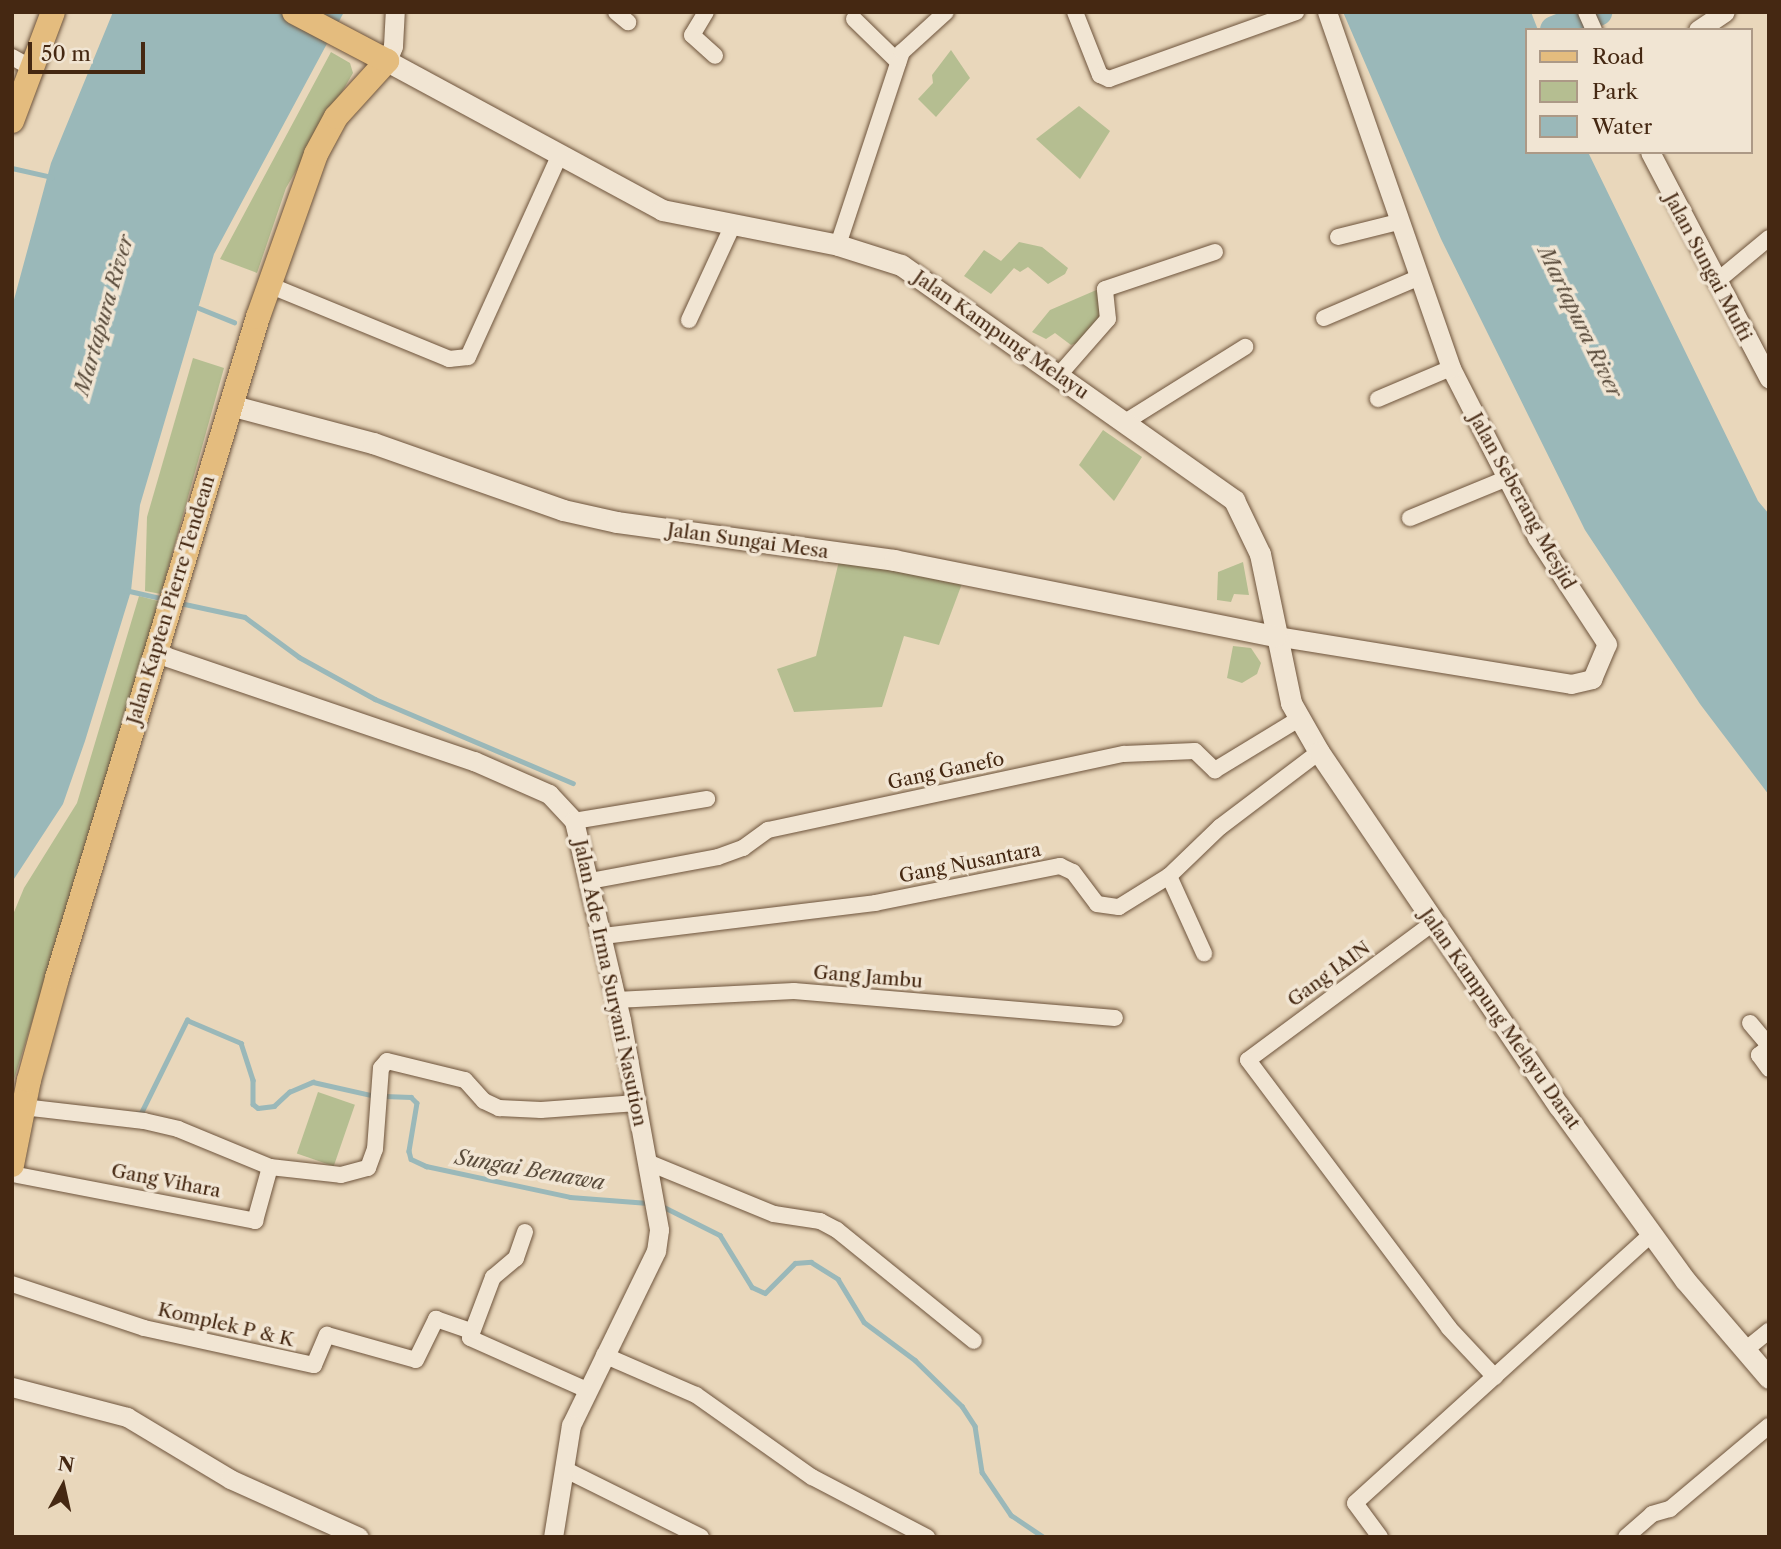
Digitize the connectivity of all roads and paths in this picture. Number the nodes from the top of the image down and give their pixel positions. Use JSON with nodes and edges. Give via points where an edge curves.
{"nodes":[{"id":1,"x":53,"y":12,"type":"edge"},
{"id":2,"x":294,"y":12,"type":"edge"},
{"id":3,"x":395,"y":12,"type":"edge"},
{"id":4,"x":706,"y":12,"type":"edge"},
{"id":5,"x":946,"y":12,"type":"edge"},
{"id":6,"x":1075,"y":12,"type":"edge"},
{"id":7,"x":1296,"y":12,"type":"edge"},
{"id":8,"x":1327,"y":12,"type":"edge"},
{"id":9,"x":1725,"y":12,"type":"edge"},
{"id":10,"x":854,"y":19,"type":"dead end"},
{"id":11,"x":1701,"y":28,"type":"edge"},
{"id":12,"x":715,"y":56,"type":"dead end"},
{"id":13,"x":387,"y":61,"type":"junction"},
{"id":14,"x":22,"y":62,"type":"edge"},
{"id":15,"x":898,"y":62,"type":"junction"},
{"id":16,"x":12,"y":121,"type":"edge"},
{"id":17,"x":561,"y":154,"type":"junction"},
{"id":18,"x":1651,"y":154,"type":"edge"},
{"id":19,"x":1398,"y":222,"type":"junction"},
{"id":20,"x":733,"y":227,"type":"junction"},
{"id":21,"x":1338,"y":237,"type":"dead end"},
{"id":22,"x":1769,"y":238,"type":"edge"},
{"id":23,"x":838,"y":245,"type":"junction"},
{"id":24,"x":1215,"y":252,"type":"dead end"},
{"id":25,"x":1418,"y":278,"type":"junction"},
{"id":26,"x":1716,"y":282,"type":"junction"},
{"id":27,"x":269,"y":285,"type":"junction"},
{"id":28,"x":1324,"y":318,"type":"dead end"},
{"id":29,"x":689,"y":320,"type":"dead end"},
{"id":30,"x":1245,"y":347,"type":"dead end"},
{"id":31,"x":1451,"y":368,"type":"junction"},
{"id":32,"x":1059,"y":375,"type":"junction"},
{"id":33,"x":1769,"y":379,"type":"edge"},
{"id":34,"x":1378,"y":398,"type":"dead end"},
{"id":35,"x":230,"y":405,"type":"junction"},
{"id":36,"x":1125,"y":422,"type":"junction"},
{"id":37,"x":1505,"y":479,"type":"junction"},
{"id":38,"x":1410,"y":518,"type":"dead end"},
{"id":39,"x":1276,"y":636,"type":"junction"},
{"id":40,"x":156,"y":653,"type":"junction"},
{"id":41,"x":1299,"y":719,"type":"junction"},
{"id":42,"x":1319,"y":752,"type":"junction"},
{"id":43,"x":706,"y":799,"type":"dead end"},
{"id":44,"x":574,"y":821,"type":"junction"},
{"id":45,"x":1169,"y":876,"type":"junction"},
{"id":46,"x":590,"y":881,"type":"junction"},
{"id":47,"x":1433,"y":923,"type":"junction"},
{"id":48,"x":603,"y":936,"type":"junction"},
{"id":49,"x":1204,"y":953,"type":"dead end"},
{"id":50,"x":616,"y":1000,"type":"junction"},
{"id":51,"x":1115,"y":1018,"type":"dead end"},
{"id":52,"x":1751,"y":1023,"type":"dead end"},
{"id":53,"x":1769,"y":1046,"type":"edge"},
{"id":54,"x":1769,"y":1069,"type":"edge"},
{"id":55,"x":24,"y":1101,"type":"junction"},
{"id":56,"x":637,"y":1103,"type":"junction"},
{"id":57,"x":647,"y":1162,"type":"junction"},
{"id":58,"x":12,"y":1165,"type":"edge"},
{"id":59,"x":270,"y":1167,"type":"junction"},
{"id":60,"x":12,"y":1174,"type":"edge"},
{"id":61,"x":525,"y":1233,"type":"dead end"},
{"id":62,"x":1652,"y":1234,"type":"junction"},
{"id":63,"x":12,"y":1284,"type":"edge"},
{"id":64,"x":470,"y":1331,"type":"junction"},
{"id":65,"x":1769,"y":1331,"type":"edge"},
{"id":66,"x":974,"y":1341,"type":"dead end"},
{"id":67,"x":1744,"y":1351,"type":"junction"},
{"id":68,"x":604,"y":1355,"type":"junction"},
{"id":69,"x":1495,"y":1377,"type":"junction"},
{"id":70,"x":1769,"y":1378,"type":"edge"},
{"id":71,"x":12,"y":1387,"type":"edge"},
{"id":72,"x":587,"y":1390,"type":"junction"},
{"id":73,"x":1769,"y":1426,"type":"edge"},
{"id":74,"x":564,"y":1469,"type":"junction"},
{"id":75,"x":359,"y":1537,"type":"edge"},
{"id":76,"x":553,"y":1537,"type":"edge"},
{"id":77,"x":701,"y":1537,"type":"edge"},
{"id":78,"x":927,"y":1537,"type":"edge"},
{"id":79,"x":1380,"y":1537,"type":"edge"},
{"id":80,"x":1626,"y":1537,"type":"edge"}],
"edges":[{"from":1,"to":14,"type":"main road"},
{"from":2,"to":13,"type":"main road"},
{"from":3,"to":13,"type":"street","via":[[393,46]]},
{"from":4,"to":12,"type":"street","via":[[692,35]]},
{"from":5,"to":15,"type":"street","via":[[910,43]]},
{"from":6,"to":7,"type":"street","via":[[1100,75],[1109,79]]},
{"from":8,"to":19,"type":"street","name":"Jalan Seberang Mesjid"},
{"from":9,"to":11,"type":"street"},
{"from":10,"to":15,"type":"street"},
{"from":13,"to":17,"type":"main road","name":"Jalan Kampung Melayu"},
{"from":13,"to":27,"type":"main road","name":"Jalan Kapten Pierre Tendean","via":[[336,117],[316,154]]},
{"from":14,"to":16,"type":"main road"},
{"from":15,"to":23,"type":"street"},
{"from":17,"to":20,"type":"main road","name":"Jalan Kampung Melayu","via":[[662,210]]},
{"from":17,"to":27,"type":"street","via":[[468,357],[449,359]]},
{"from":18,"to":26,"type":"street","name":"Jalan Sungai Mufti"},
{"from":19,"to":21,"type":"street"},
{"from":19,"to":25,"type":"street","name":"Jalan Seberang Mesjid"},
{"from":20,"to":23,"type":"main road","name":"Jalan Kampung Melayu"},
{"from":20,"to":29,"type":"street"},
{"from":22,"to":26,"type":"street"},
{"from":23,"to":32,"type":"main road","name":"Jalan Kampung Melayu","via":[[901,265]]},
{"from":24,"to":32,"type":"street","via":[[1105,289],[1108,319]]},
{"from":25,"to":28,"type":"street"},
{"from":25,"to":31,"type":"street","name":"Jalan Seberang Mesjid"},
{"from":26,"to":33,"type":"street","name":"Jalan Sungai Mufti"},
{"from":27,"to":35,"type":"main road","name":"Jalan Kapten Pierre Tendean"},
{"from":30,"to":36,"type":"street"},
{"from":31,"to":34,"type":"street"},
{"from":31,"to":37,"type":"street","name":"Jalan Seberang Mesjid"},
{"from":32,"to":36,"type":"main road","name":"Jalan Kampung Melayu"},
{"from":35,"to":39,"type":"main road","name":"Jalan Sungai Mesa","via":[[373,443],[563,510],[617,522],[894,560]]},
{"from":35,"to":40,"type":"main road","name":"Jalan Kapten Pierre Tendean"},
{"from":36,"to":39,"type":"main road","name":"Jalan Kampung Melayu","via":[[1220,487],[1244,513],[1260,554]]},
{"from":37,"to":38,"type":"street"},
{"from":37,"to":39,"type":"street","name":"Jalan Seberang Mesjid","via":[[1607,644],[1592,679],[1571,684],[1517,677]]},
{"from":39,"to":41,"type":"main road","name":"Jalan Kampung Melayu Darat","via":[[1286,689]]},
{"from":40,"to":44,"type":"street","name":"Jalan Ade Irma Suryani Nasution","via":[[474,761],[549,794]]},
{"from":40,"to":55,"type":"main road","name":"Jalan Kapten Pierre Tendean"},
{"from":41,"to":42,"type":"main road","name":"Jalan Kampung Melayu Darat"},
{"from":41,"to":46,"type":"street","name":"Gang Ganefo","via":[[1215,770],[1195,751],[1124,754],[768,830],[743,848],[718,857]]},
{"from":42,"to":45,"type":"street","name":"Gang Nusantara","via":[[1220,827]]},
{"from":42,"to":47,"type":"main road","name":"Jalan Kampung Melayu Darat"},
{"from":43,"to":44,"type":"street"},
{"from":44,"to":46,"type":"street","name":"Jalan Ade Irma Suryani Nasution"},
{"from":45,"to":48,"type":"street","name":"Gang Nusantara","via":[[1113,908],[1097,904],[1073,872],[1059,866],[876,903]]},
{"from":45,"to":49,"type":"street"},
{"from":46,"to":48,"type":"street","name":"Jalan Ade Irma Suryani Nasution"},
{"from":47,"to":62,"type":"main road","name":"Jalan Kampung Melayu Darat"},
{"from":47,"to":69,"type":"street","name":"Gang IAIN","via":[[1249,1057],[1449,1328]]},
{"from":48,"to":50,"type":"street","name":"Jalan Ade Irma Suryani Nasution"},
{"from":50,"to":51,"type":"street","name":"Gang Jambu","via":[[794,991]]},
{"from":50,"to":56,"type":"street","name":"Jalan Ade Irma Suryani Nasution"},
{"from":52,"to":53,"type":"street"},
{"from":53,"to":54,"type":"street","via":[[1759,1055]]},
{"from":55,"to":58,"type":"main road","name":"Jalan Kapten Pierre Tendean"},
{"from":55,"to":59,"type":"street","via":[[166,1126]]},
{"from":56,"to":57,"type":"street","name":"Jalan Ade Irma Suryani Nasution"},
{"from":56,"to":59,"type":"street","via":[[541,1110],[499,1108],[484,1101],[465,1080],[387,1060],[381,1068],[375,1149],[364,1171],[341,1175]]},
{"from":57,"to":66,"type":"street","via":[[774,1214],[820,1221],[837,1230]]},
{"from":57,"to":68,"type":"street","name":"Jalan Ade Irma Suryani Nasution","via":[[657,1210],[656,1251]]},
{"from":59,"to":60,"type":"street","name":"Gang Vihara","via":[[256,1220]]},
{"from":61,"to":64,"type":"street","via":[[516,1258],[493,1277]]},
{"from":62,"to":67,"type":"main road","name":"Jalan Kampung Melayu Darat"},
{"from":62,"to":69,"type":"street"},
{"from":63,"to":64,"type":"street","name":"Komplek P & K","via":[[144,1328],[314,1365],[327,1335],[416,1360],[436,1319]]},
{"from":64,"to":72,"type":"street","via":[[470,1338]]},
{"from":65,"to":67,"type":"street"},
{"from":67,"to":70,"type":"main road","name":"Jalan Kampung Melayu Darat"},
{"from":68,"to":72,"type":"street","name":"Jalan Ade Irma Suryani Nasution"},
{"from":68,"to":78,"type":"street","via":[[696,1395],[812,1477]]},
{"from":69,"to":79,"type":"street","via":[[1355,1503]]},
{"from":71,"to":75,"type":"street","via":[[127,1417],[230,1479]]},
{"from":72,"to":74,"type":"street","name":"Jalan Ade Irma Suryani Nasution","via":[[571,1425]]},
{"from":73,"to":80,"type":"street","via":[[1670,1508],[1653,1514]]},
{"from":74,"to":76,"type":"street","name":"Jalan Ade Irma Suryani Nasution"},
{"from":74,"to":77,"type":"street"}]}
